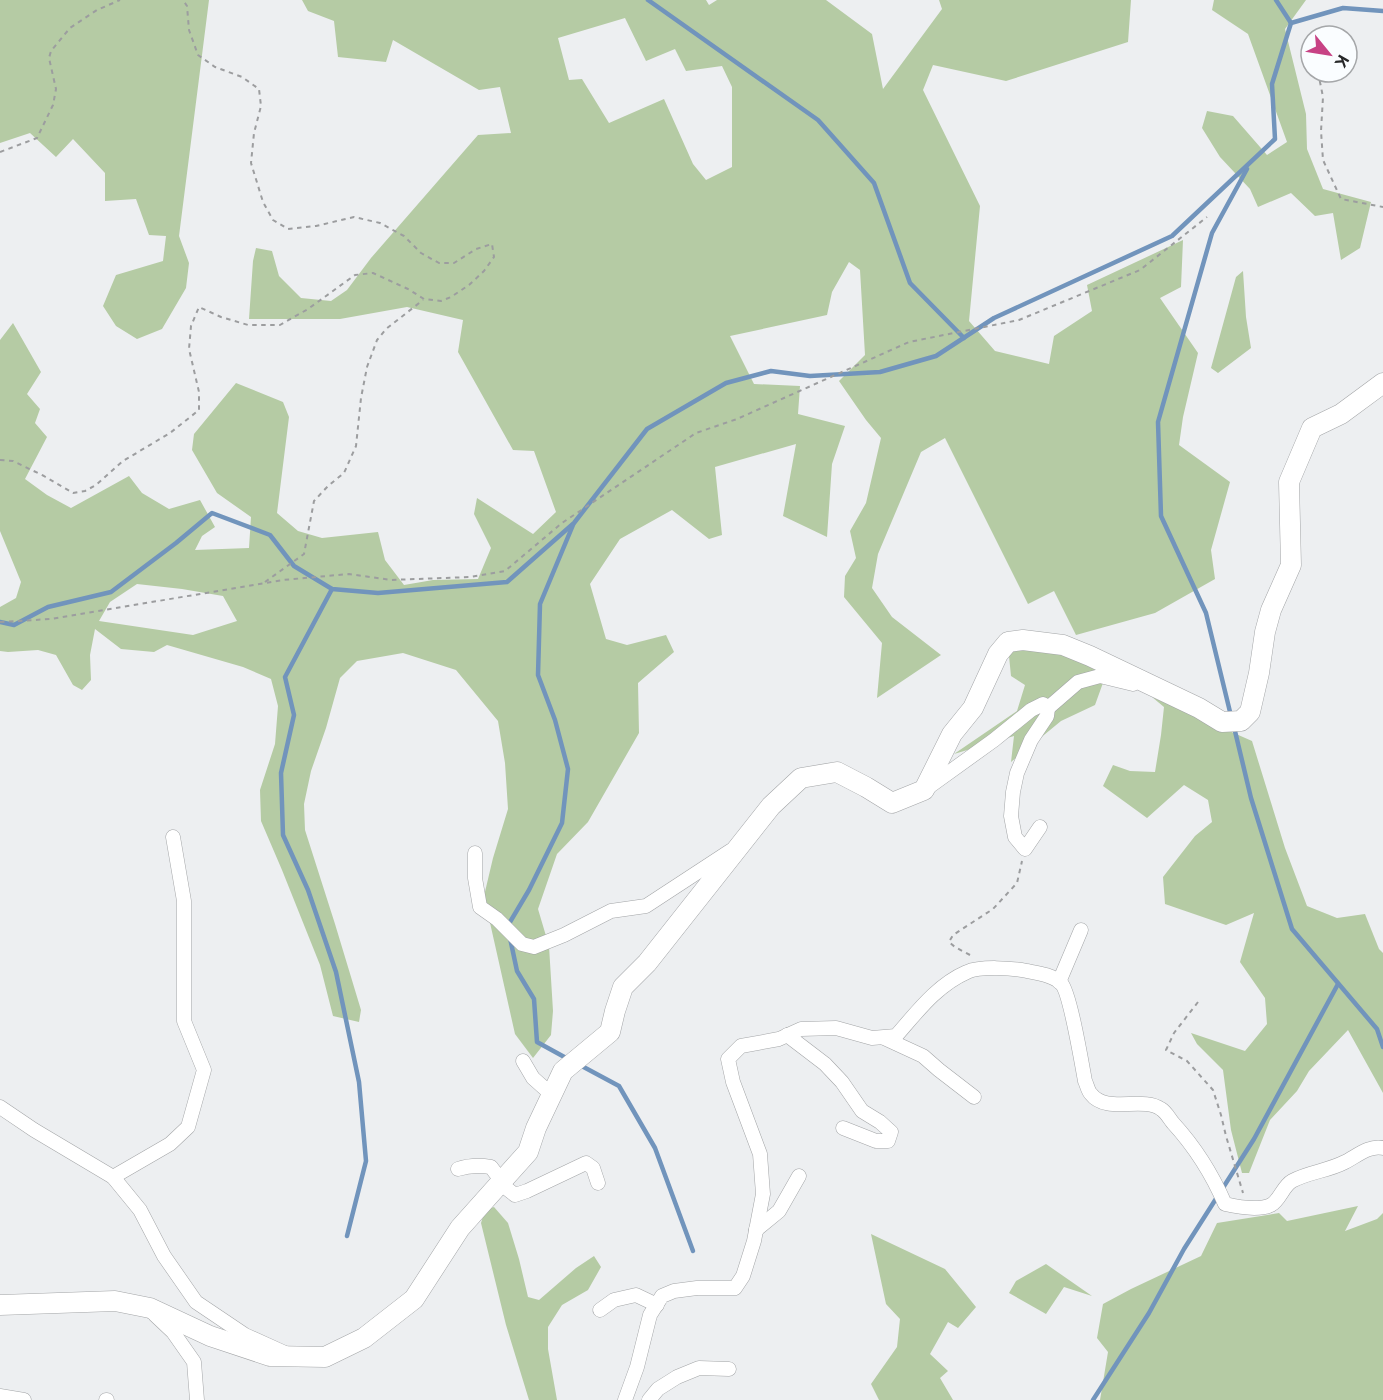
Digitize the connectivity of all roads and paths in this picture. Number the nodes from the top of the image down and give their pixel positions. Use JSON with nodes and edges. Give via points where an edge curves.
{"nodes":[{"id":1,"x":120,"y":0,"type":"edge"},
{"id":2,"x":183,"y":0,"type":"edge"},
{"id":3,"x":1320,"y":84,"type":"edge"},
{"id":4,"x":0,"y":152,"type":"edge"},
{"id":5,"x":1383,"y":207,"type":"edge"},
{"id":6,"x":1207,"y":217,"type":"dead end"},
{"id":7,"x":424,"y":299,"type":"junction"},
{"id":8,"x":1383,"y":383,"type":"edge"},
{"id":9,"x":0,"y":460,"type":"edge"},
{"id":10,"x":263,"y":583,"type":"junction"},
{"id":11,"x":0,"y":622,"type":"edge"},
{"id":12,"x":1144,"y":681,"type":"junction"},
{"id":13,"x":1048,"y":708,"type":"junction"},
{"id":14,"x":924,"y":790,"type":"junction"},
{"id":15,"x":1040,"y":827,"type":"dead end"},
{"id":16,"x":173,"y":837,"type":"dead end"},
{"id":17,"x":742,"y":843,"type":"junction"},
{"id":18,"x":1024,"y":849,"type":"junction"},
{"id":19,"x":475,"y":854,"type":"dead end"},
{"id":20,"x":1081,"y":930,"type":"dead end"},
{"id":21,"x":986,"y":969,"type":"junction"},
{"id":22,"x":1059,"y":982,"type":"junction"},
{"id":23,"x":1198,"y":1002,"type":"dead end"},
{"id":24,"x":787,"y":1035,"type":"junction"},
{"id":25,"x":882,"y":1037,"type":"junction"},
{"id":26,"x":523,"y":1061,"type":"dead end"},
{"id":27,"x":552,"y":1095,"type":"junction"},
{"id":28,"x":974,"y":1097,"type":"dead end"},
{"id":29,"x":0,"y":1107,"type":"edge"},
{"id":30,"x":843,"y":1128,"type":"dead end"},
{"id":31,"x":1383,"y":1148,"type":"edge"},
{"id":32,"x":458,"y":1169,"type":"dead end"},
{"id":33,"x":799,"y":1176,"type":"dead end"},
{"id":34,"x":113,"y":1177,"type":"junction"},
{"id":35,"x":598,"y":1183,"type":"dead end"},
{"id":36,"x":501,"y":1184,"type":"junction"},
{"id":37,"x":1254,"y":1207,"type":"junction"},
{"id":38,"x":756,"y":1230,"type":"junction"},
{"id":39,"x":0,"y":1305,"type":"edge"},
{"id":40,"x":657,"y":1305,"type":"junction"},
{"id":41,"x":147,"y":1307,"type":"junction"},
{"id":42,"x":600,"y":1310,"type":"dead end"},
{"id":43,"x":292,"y":1356,"type":"junction"},
{"id":44,"x":729,"y":1369,"type":"dead end"},
{"id":45,"x":0,"y":1396,"type":"edge"},
{"id":46,"x":24,"y":1400,"type":"edge"},
{"id":47,"x":197,"y":1400,"type":"edge"},
{"id":48,"x":625,"y":1400,"type":"edge"},
{"id":49,"x":649,"y":1400,"type":"edge"}],
"edges":[{"from":1,"to":4,"type":"path","via":[[70,28],[51,51],[56,89],[37,138]]},
{"from":2,"to":7,"type":"path","via":[[198,55],[259,89],[261,106],[250,163],[273,220],[288,229],[354,217],[380,223],[439,263],[454,263],[492,244],[494,257],[468,285],[441,301]]},
{"from":3,"to":5,"type":"path","via":[[1323,160],[1341,199]]},
{"from":6,"to":10,"type":"path","via":[[1140,270],[1019,320],[909,342],[737,419],[696,433],[562,523],[505,571],[391,580],[349,574]]},
{"from":7,"to":9,"type":"path","via":[[373,273],[355,275],[280,325],[248,325],[199,307],[191,326],[189,349],[199,410],[170,433],[123,461],[96,485],[73,493],[13,461]]},
{"from":7,"to":10,"type":"path","via":[[376,340],[361,398],[356,446],[344,473],[314,501],[304,554]]},
{"from":8,"to":12,"type":"street","via":[[1341,414],[1312,428],[1289,482],[1291,565],[1271,610],[1250,712],[1241,721],[1222,722]]},
{"from":10,"to":11,"type":"path","via":[[51,619]]},
{"from":12,"to":13,"type":"street","via":[[1132,684],[1100,676],[1078,682]]},
{"from":12,"to":14,"type":"street","via":[[1063,645],[1008,642],[998,654],[973,708],[952,734]]},
{"from":13,"to":14,"type":"street","via":[[1043,704],[1031,710]]},
{"from":13,"to":18,"type":"street","via":[[1017,773],[1013,792],[1011,816],[1015,837]]},
{"from":14,"to":17,"type":"street","via":[[892,803],[837,772],[801,778],[771,806]]},
{"from":15,"to":18,"type":"street"},
{"from":16,"to":34,"type":"street","via":[[184,901],[184,1021],[204,1070],[188,1127],[170,1143]]},
{"from":17,"to":19,"type":"street","via":[[646,906],[611,911],[534,948],[522,944],[480,907]]},
{"from":17,"to":27,"type":"street","via":[[647,963],[623,987],[610,1032],[563,1071]]},
{"from":18,"to":21,"type":"path","via":[[1017,883],[993,909],[953,935],[949,942]]},
{"from":20,"to":22,"type":"street"},
{"from":21,"to":22,"type":"street","via":[[1021,970]]},
{"from":21,"to":25,"type":"street","via":[[970,970],[943,986],[896,1036]]},
{"from":22,"to":37,"type":"street","via":[[1069,1002],[1090,1094],[1100,1102],[1160,1108],[1202,1159],[1225,1204]]},
{"from":23,"to":37,"type":"path","via":[[1166,1050],[1186,1061],[1212,1090],[1244,1194]]},
{"from":24,"to":25,"type":"street","via":[[801,1029],[836,1028]]},
{"from":24,"to":30,"type":"street","via":[[825,1064],[862,1111],[891,1132],[888,1141],[876,1141]]},
{"from":24,"to":38,"type":"street","via":[[741,1046],[728,1059],[760,1154],[763,1194]]},
{"from":25,"to":28,"type":"street","via":[[923,1056]]},
{"from":26,"to":27,"type":"street","via":[[533,1078]]},
{"from":27,"to":36,"type":"street","via":[[528,1152]]},
{"from":29,"to":34,"type":"street"},
{"from":31,"to":37,"type":"street","via":[[1362,1152],[1346,1162],[1290,1182],[1273,1204]]},
{"from":32,"to":36,"type":"street","via":[[468,1165],[491,1167]]},
{"from":33,"to":38,"type":"street","via":[[779,1211]]},
{"from":34,"to":43,"type":"street","via":[[140,1210],[164,1256],[196,1302],[245,1335]]},
{"from":35,"to":36,"type":"street","via":[[593,1168],[586,1163],[514,1195]]},
{"from":36,"to":43,"type":"street","via":[[460,1228],[414,1299],[364,1338],[325,1356]]},
{"from":38,"to":40,"type":"street","via":[[743,1276],[735,1288],[674,1291],[662,1296]]},
{"from":39,"to":41,"type":"street","via":[[115,1301]]},
{"from":40,"to":42,"type":"street","via":[[636,1295],[614,1300]]},
{"from":40,"to":48,"type":"street","via":[[650,1315]]},
{"from":41,"to":43,"type":"street","via":[[210,1336],[270,1356]]},
{"from":41,"to":47,"type":"street","via":[[173,1332],[194,1362]]},
{"from":44,"to":49,"type":"street","via":[[699,1368],[667,1383]]},
{"from":45,"to":46,"type":"street"}]}
